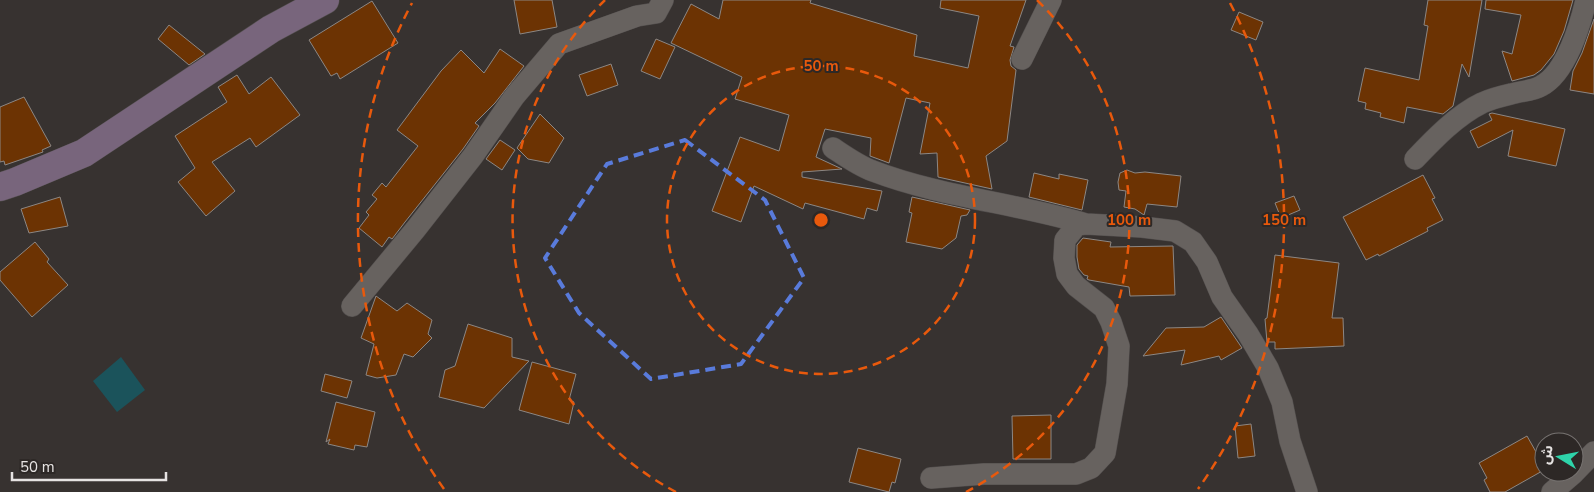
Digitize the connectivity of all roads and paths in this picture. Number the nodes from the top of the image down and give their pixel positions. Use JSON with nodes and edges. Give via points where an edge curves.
{"nodes":[{"id":1,"x":325,"y":0,"type":"edge"},
{"id":2,"x":662,"y":0,"type":"edge"},
{"id":3,"x":1051,"y":0,"type":"edge"},
{"id":4,"x":1586,"y":0,"type":"edge"},
{"id":5,"x":1022,"y":59,"type":"dead end"},
{"id":6,"x":833,"y":148,"type":"dead end"},
{"id":7,"x":1415,"y":159,"type":"dead end"},
{"id":8,"x":0,"y":187,"type":"edge"},
{"id":9,"x":1086,"y":224,"type":"junction"},
{"id":10,"x":352,"y":306,"type":"dead end"},
{"id":11,"x":1594,"y":452,"type":"edge"},
{"id":12,"x":931,"y":478,"type":"dead end"},
{"id":13,"x":1307,"y":492,"type":"edge"},
{"id":14,"x":1552,"y":492,"type":"edge"}],
"edges":[{"from":1,"to":8,"type":"street","via":[[271,29],[84,153]]},
{"from":2,"to":10,"type":"street","via":[[656,13],[637,16],[559,44]]},
{"from":3,"to":5,"type":"street"},
{"from":4,"to":7,"type":"street","via":[[1569,52],[1551,80],[1540,87],[1481,104],[1453,123]]},
{"from":6,"to":9,"type":"street","via":[[880,174]]},
{"from":9,"to":12,"type":"street","via":[[1077,225],[1064,240],[1064,258],[1067,274],[1076,286],[1104,308],[1119,346],[1117,384],[1105,453],[1091,468],[1076,474],[984,474]]},
{"from":9,"to":13,"type":"street","via":[[1175,231],[1193,242],[1207,262],[1222,297],[1268,368],[1282,402],[1290,441]]},
{"from":11,"to":14,"type":"street"}]}
